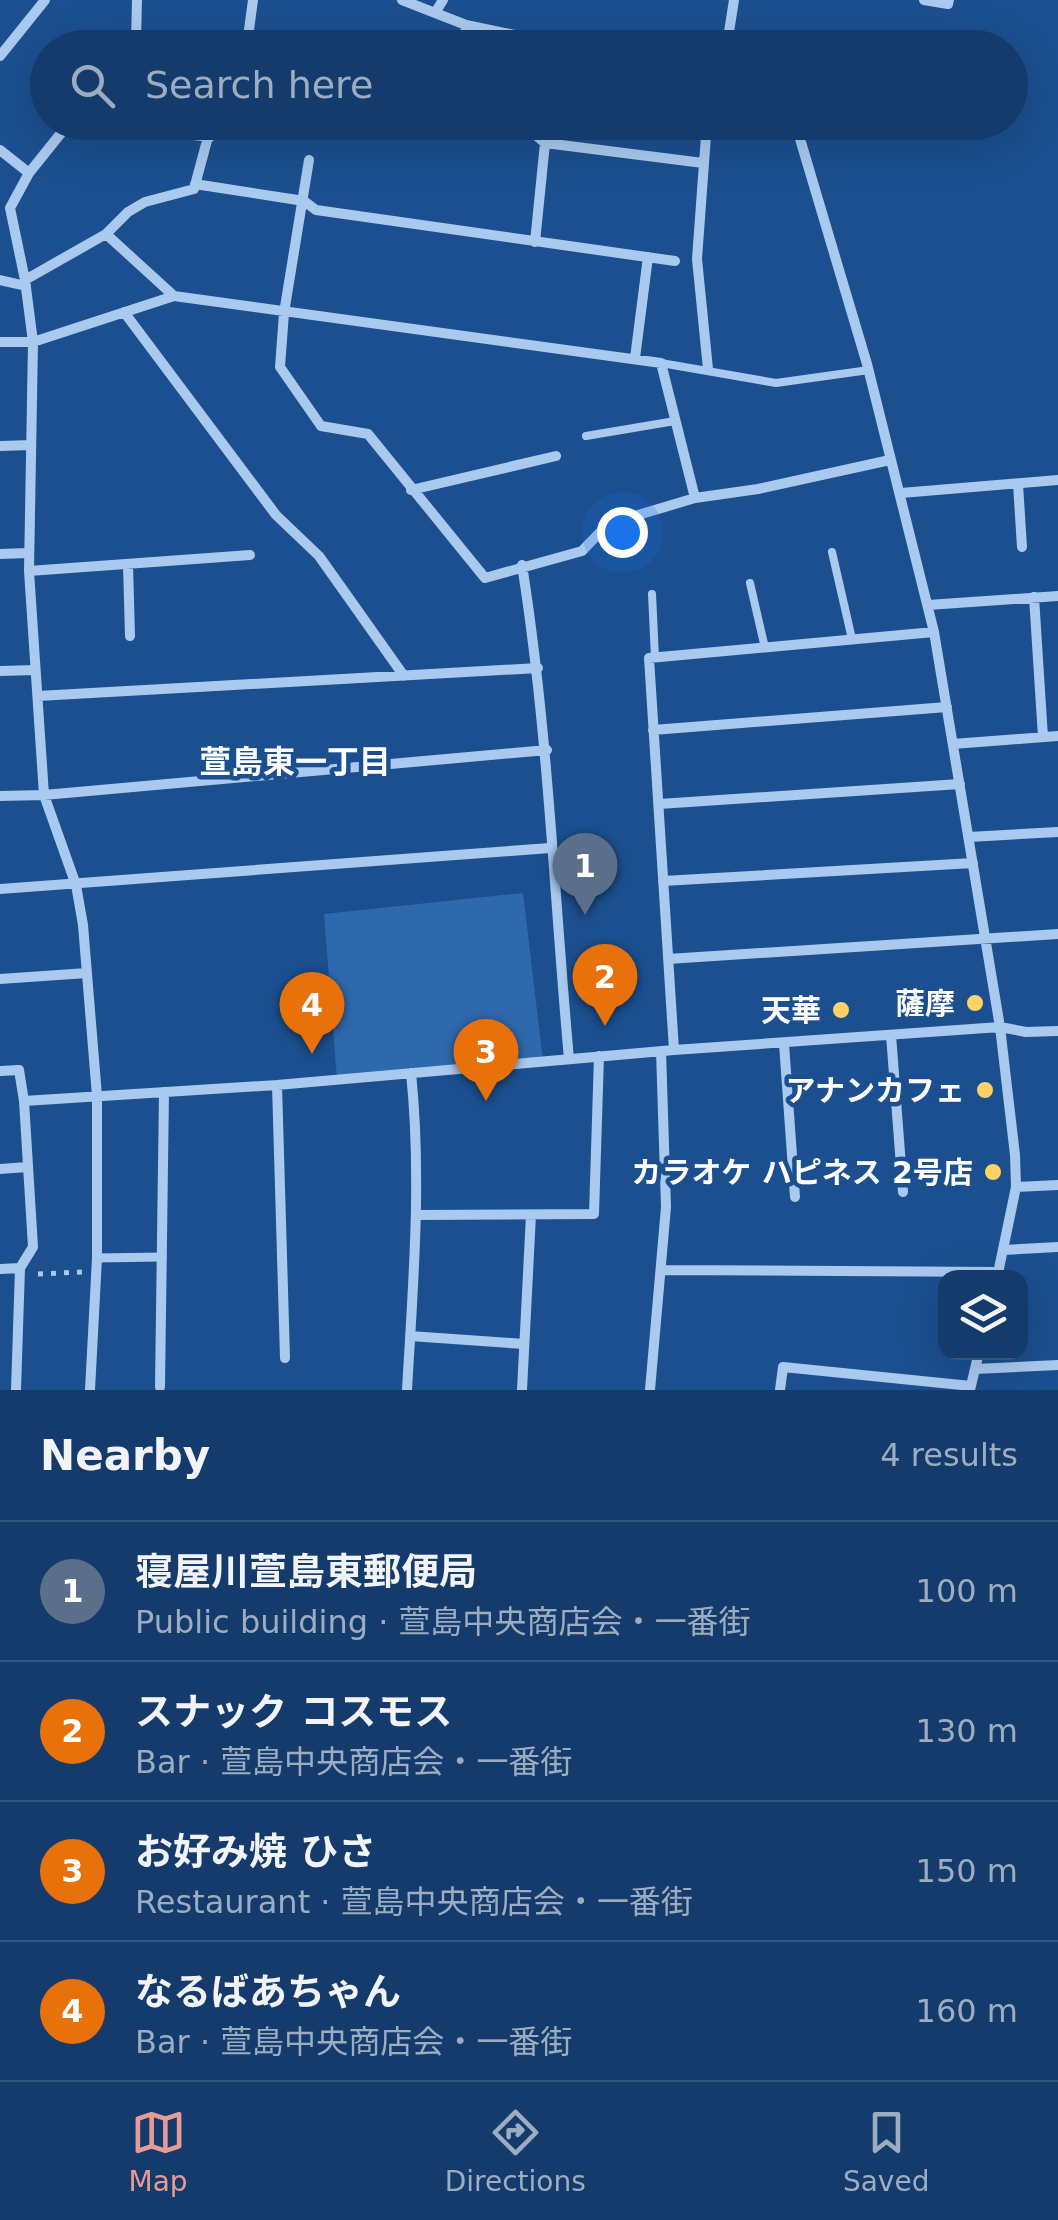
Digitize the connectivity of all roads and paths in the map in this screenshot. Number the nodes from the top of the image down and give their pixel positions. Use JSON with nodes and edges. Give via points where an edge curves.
{"nodes":[{"id":1,"x":45,"y":0,"type":"edge"},
{"id":2,"x":136,"y":0,"type":"edge"},
{"id":3,"x":253,"y":0,"type":"edge"},
{"id":4,"x":402,"y":0,"type":"edge"},
{"id":5,"x":443,"y":0,"type":"edge"},
{"id":6,"x":734,"y":0,"type":"edge"},
{"id":7,"x":924,"y":0,"type":"edge"},
{"id":8,"x":949,"y":0,"type":"edge"},
{"id":9,"x":435,"y":13,"type":"junction"},
{"id":10,"x":466,"y":25,"type":"junction"},
{"id":11,"x":136,"y":30,"type":"edge"},
{"id":12,"x":249,"y":30,"type":"edge"},
{"id":13,"x":465,"y":30,"type":"edge"},
{"id":14,"x":490,"y":30,"type":"edge"},
{"id":15,"x":729,"y":30,"type":"edge"},
{"id":16,"x":0,"y":56,"type":"edge"},
{"id":17,"x":56,"y":140,"type":"edge"},
{"id":18,"x":209,"y":140,"type":"edge"},
{"id":19,"x":541,"y":140,"type":"edge"},
{"id":20,"x":706,"y":140,"type":"edge"},
{"id":21,"x":800,"y":140,"type":"edge"},
{"id":22,"x":545,"y":143,"type":"junction"},
{"id":23,"x":0,"y":150,"type":"edge"},
{"id":24,"x":309,"y":160,"type":"dead end"},
{"id":25,"x":704,"y":164,"type":"junction"},
{"id":26,"x":29,"y":173,"type":"junction"},
{"id":27,"x":195,"y":184,"type":"junction"},
{"id":28,"x":304,"y":201,"type":"junction"},
{"id":29,"x":5,"y":206,"type":"edge"},
{"id":30,"x":106,"y":234,"type":"junction"},
{"id":31,"x":535,"y":242,"type":"junction"},
{"id":32,"x":648,"y":257,"type":"junction"},
{"id":33,"x":675,"y":261,"type":"dead end"},
{"id":34,"x":0,"y":280,"type":"edge"},
{"id":35,"x":26,"y":283,"type":"junction"},
{"id":36,"x":174,"y":296,"type":"junction"},
{"id":37,"x":124,"y":312,"type":"junction"},
{"id":38,"x":284,"y":314,"type":"junction"},
{"id":39,"x":0,"y":342,"type":"edge"},
{"id":40,"x":33,"y":342,"type":"junction"},
{"id":41,"x":634,"y":358,"type":"junction"},
{"id":42,"x":661,"y":363,"type":"junction"},
{"id":43,"x":708,"y":369,"type":"junction"},
{"id":44,"x":869,"y":370,"type":"junction"},
{"id":45,"x":676,"y":421,"type":"junction"},
{"id":46,"x":586,"y":436,"type":"dead end"},
{"id":47,"x":31,"y":445,"type":"junction"},
{"id":48,"x":0,"y":446,"type":"edge"},
{"id":49,"x":556,"y":456,"type":"dead end"},
{"id":50,"x":890,"y":460,"type":"junction"},
{"id":51,"x":1058,"y":480,"type":"edge"},
{"id":52,"x":1018,"y":484,"type":"junction"},
{"id":53,"x":411,"y":490,"type":"junction"},
{"id":54,"x":901,"y":494,"type":"junction"},
{"id":55,"x":695,"y":498,"type":"junction"},
{"id":56,"x":1022,"y":547,"type":"dead end"},
{"id":57,"x":832,"y":552,"type":"dead end"},
{"id":58,"x":0,"y":554,"type":"edge"},
{"id":59,"x":30,"y":554,"type":"junction"},
{"id":60,"x":250,"y":556,"type":"dead end"},
{"id":61,"x":128,"y":564,"type":"junction"},
{"id":62,"x":522,"y":566,"type":"junction"},
{"id":63,"x":29,"y":571,"type":"junction"},
{"id":64,"x":750,"y":583,"type":"dead end"},
{"id":65,"x":652,"y":594,"type":"dead end"},
{"id":66,"x":1058,"y":596,"type":"edge"},
{"id":67,"x":1034,"y":597,"type":"junction"},
{"id":68,"x":928,"y":604,"type":"junction"},
{"id":69,"x":934,"y":632,"type":"junction"},
{"id":70,"x":130,"y":636,"type":"dead end"},
{"id":71,"x":852,"y":640,"type":"junction"},
{"id":72,"x":765,"y":648,"type":"junction"},
{"id":73,"x":655,"y":658,"type":"junction"},
{"id":74,"x":538,"y":668,"type":"junction"},
{"id":75,"x":36,"y":670,"type":"junction"},
{"id":76,"x":0,"y":671,"type":"edge"},
{"id":77,"x":404,"y":676,"type":"junction"},
{"id":78,"x":38,"y":696,"type":"junction"},
{"id":79,"x":948,"y":707,"type":"junction"},
{"id":80,"x":654,"y":730,"type":"junction"},
{"id":81,"x":1058,"y":736,"type":"edge"},
{"id":82,"x":1043,"y":738,"type":"junction"},
{"id":83,"x":954,"y":744,"type":"junction"},
{"id":84,"x":547,"y":750,"type":"junction"},
{"id":85,"x":960,"y":784,"type":"junction"},
{"id":86,"x":44,"y":795,"type":"junction"},
{"id":87,"x":0,"y":796,"type":"edge"},
{"id":88,"x":658,"y":804,"type":"junction"},
{"id":89,"x":1058,"y":832,"type":"edge"},
{"id":90,"x":969,"y":837,"type":"junction"},
{"id":91,"x":550,"y":848,"type":"junction"},
{"id":92,"x":972,"y":863,"type":"junction"},
{"id":93,"x":663,"y":881,"type":"junction"},
{"id":94,"x":76,"y":886,"type":"junction"},
{"id":95,"x":0,"y":889,"type":"edge"},
{"id":96,"x":1058,"y":934,"type":"edge"},
{"id":97,"x":985,"y":937,"type":"junction"},
{"id":98,"x":668,"y":959,"type":"junction"},
{"id":99,"x":87,"y":972,"type":"junction"},
{"id":100,"x":0,"y":979,"type":"edge"},
{"id":101,"x":1000,"y":1028,"type":"junction"},
{"id":102,"x":1058,"y":1030,"type":"edge"},
{"id":103,"x":891,"y":1035,"type":"junction"},
{"id":104,"x":784,"y":1044,"type":"junction"},
{"id":105,"x":674,"y":1050,"type":"junction"},
{"id":106,"x":661,"y":1051,"type":"junction"},
{"id":107,"x":598,"y":1056,"type":"junction"},
{"id":108,"x":569,"y":1059,"type":"junction"},
{"id":109,"x":0,"y":1071,"type":"edge"},
{"id":110,"x":411,"y":1074,"type":"junction"},
{"id":111,"x":277,"y":1085,"type":"junction"},
{"id":112,"x":164,"y":1092,"type":"junction"},
{"id":113,"x":96,"y":1096,"type":"junction"},
{"id":114,"x":24,"y":1101,"type":"junction"},
{"id":115,"x":27,"y":1167,"type":"junction"},
{"id":116,"x":0,"y":1169,"type":"edge"},
{"id":117,"x":1058,"y":1185,"type":"edge"},
{"id":118,"x":1016,"y":1188,"type":"junction"},
{"id":119,"x":903,"y":1192,"type":"dead end"},
{"id":120,"x":795,"y":1198,"type":"dead end"},
{"id":121,"x":416,"y":1214,"type":"junction"},
{"id":122,"x":531,"y":1215,"type":"junction"},
{"id":123,"x":1058,"y":1248,"type":"edge"},
{"id":124,"x":1002,"y":1250,"type":"junction"},
{"id":125,"x":162,"y":1257,"type":"junction"},
{"id":126,"x":97,"y":1258,"type":"junction"},
{"id":127,"x":0,"y":1270,"type":"edge"},
{"id":128,"x":661,"y":1270,"type":"junction"},
{"id":129,"x":998,"y":1270,"type":"edge"},
{"id":130,"x":20,"y":1272,"type":"junction"},
{"id":131,"x":96,"y":1272,"type":"junction"},
{"id":132,"x":938,"y":1274,"type":"edge"},
{"id":133,"x":410,"y":1336,"type":"junction"},
{"id":134,"x":524,"y":1344,"type":"junction"},
{"id":135,"x":285,"y":1358,"type":"dead end"},
{"id":136,"x":977,"y":1360,"type":"edge"},
{"id":137,"x":1058,"y":1366,"type":"edge"},
{"id":138,"x":975,"y":1368,"type":"junction"},
{"id":139,"x":160,"y":1387,"type":"dead end"},
{"id":140,"x":971,"y":1388,"type":"edge"},
{"id":141,"x":16,"y":1390,"type":"edge"},
{"id":142,"x":90,"y":1390,"type":"edge"},
{"id":143,"x":407,"y":1390,"type":"edge"},
{"id":144,"x":522,"y":1390,"type":"edge"},
{"id":145,"x":650,"y":1390,"type":"edge"},
{"id":146,"x":780,"y":1390,"type":"edge"}],
"edges":[{"from":1,"to":16,"type":"street"},
{"from":2,"to":11,"type":"street"},
{"from":3,"to":12,"type":"street"},
{"from":4,"to":9,"type":"street"},
{"from":5,"to":9,"type":"street"},
{"from":6,"to":15,"type":"street"},
{"from":7,"to":8,"type":"street"},
{"from":9,"to":10,"type":"street"},
{"from":10,"to":13,"type":"street"},
{"from":10,"to":14,"type":"street"},
{"from":17,"to":26,"type":"street"},
{"from":18,"to":27,"type":"street"},
{"from":19,"to":22,"type":"street"},
{"from":20,"to":25,"type":"street"},
{"from":21,"to":44,"type":"street"},
{"from":22,"to":25,"type":"street"},
{"from":22,"to":31,"type":"street"},
{"from":23,"to":26,"type":"street"},
{"from":24,"to":28,"type":"street"},
{"from":25,"to":43,"type":"street","via":[[697,259]]},
{"from":26,"to":29,"type":"street"},
{"from":27,"to":28,"type":"street"},
{"from":27,"to":30,"type":"street","via":[[145,202]]},
{"from":28,"to":31,"type":"street","via":[[316,210]]},
{"from":28,"to":38,"type":"street"},
{"from":29,"to":35,"type":"street"},
{"from":30,"to":35,"type":"street"},
{"from":30,"to":36,"type":"street"},
{"from":31,"to":32,"type":"street"},
{"from":32,"to":33,"type":"street"},
{"from":32,"to":41,"type":"street"},
{"from":34,"to":35,"type":"street"},
{"from":35,"to":40,"type":"street"},
{"from":36,"to":37,"type":"street"},
{"from":36,"to":38,"type":"street"},
{"from":37,"to":40,"type":"street"},
{"from":37,"to":77,"type":"street","via":[[276,514],[320,556]]},
{"from":38,"to":41,"type":"street"},
{"from":38,"to":53,"type":"street","via":[[280,367],[322,426],[368,434]]},
{"from":39,"to":40,"type":"street"},
{"from":40,"to":47,"type":"street"},
{"from":41,"to":42,"type":"street"},
{"from":42,"to":43,"type":"lane"},
{"from":42,"to":45,"type":"street"},
{"from":43,"to":44,"type":"lane","via":[[776,383]]},
{"from":44,"to":50,"type":"street"},
{"from":45,"to":46,"type":"lane"},
{"from":45,"to":55,"type":"street"},
{"from":47,"to":48,"type":"street"},
{"from":47,"to":59,"type":"street"},
{"from":49,"to":53,"type":"street"},
{"from":50,"to":54,"type":"street"},
{"from":50,"to":55,"type":"street"},
{"from":51,"to":52,"type":"street"},
{"from":52,"to":54,"type":"street"},
{"from":52,"to":56,"type":"street"},
{"from":53,"to":62,"type":"street","via":[[485,578]]},
{"from":54,"to":68,"type":"street"},
{"from":55,"to":62,"type":"street","via":[[608,524],[582,550]]},
{"from":57,"to":71,"type":"lane"},
{"from":58,"to":59,"type":"street"},
{"from":59,"to":63,"type":"street"},
{"from":60,"to":61,"type":"street"},
{"from":61,"to":63,"type":"street"},
{"from":61,"to":70,"type":"street"},
{"from":62,"to":74,"type":"street"},
{"from":63,"to":75,"type":"street"},
{"from":64,"to":72,"type":"lane"},
{"from":65,"to":73,"type":"lane"},
{"from":66,"to":67,"type":"street"},
{"from":67,"to":68,"type":"street"},
{"from":67,"to":82,"type":"street"},
{"from":68,"to":69,"type":"street"},
{"from":69,"to":71,"type":"street"},
{"from":69,"to":79,"type":"street"},
{"from":71,"to":72,"type":"street"},
{"from":72,"to":73,"type":"street"},
{"from":73,"to":80,"type":"street","via":[[649,658]]},
{"from":74,"to":77,"type":"street"},
{"from":74,"to":84,"type":"street"},
{"from":75,"to":76,"type":"street"},
{"from":75,"to":78,"type":"street"},
{"from":77,"to":78,"type":"street"},
{"from":78,"to":86,"type":"street"},
{"from":79,"to":80,"type":"street"},
{"from":79,"to":83,"type":"street"},
{"from":80,"to":88,"type":"street"},
{"from":81,"to":82,"type":"street"},
{"from":82,"to":83,"type":"street"},
{"from":83,"to":85,"type":"street"},
{"from":84,"to":86,"type":"street"},
{"from":84,"to":91,"type":"street"},
{"from":85,"to":88,"type":"street"},
{"from":85,"to":90,"type":"street"},
{"from":86,"to":87,"type":"street"},
{"from":86,"to":94,"type":"street"},
{"from":88,"to":93,"type":"street"},
{"from":89,"to":90,"type":"street"},
{"from":90,"to":92,"type":"street"},
{"from":91,"to":94,"type":"street"},
{"from":91,"to":108,"type":"street"},
{"from":92,"to":93,"type":"street"},
{"from":92,"to":97,"type":"street"},
{"from":93,"to":98,"type":"street"},
{"from":94,"to":95,"type":"street"},
{"from":94,"to":99,"type":"street"},
{"from":96,"to":97,"type":"street"},
{"from":97,"to":98,"type":"street"},
{"from":97,"to":101,"type":"street"},
{"from":98,"to":105,"type":"street"},
{"from":99,"to":100,"type":"street"},
{"from":99,"to":113,"type":"street"},
{"from":101,"to":102,"type":"street"},
{"from":101,"to":103,"type":"street"},
{"from":101,"to":118,"type":"street"},
{"from":103,"to":104,"type":"street"},
{"from":103,"to":119,"type":"street"},
{"from":104,"to":105,"type":"street"},
{"from":104,"to":120,"type":"street"},
{"from":105,"to":106,"type":"street"},
{"from":106,"to":107,"type":"street"},
{"from":106,"to":128,"type":"street"},
{"from":107,"to":108,"type":"street"},
{"from":107,"to":122,"type":"street","via":[[594,1214]]},
{"from":108,"to":110,"type":"street"},
{"from":109,"to":114,"type":"street","via":[[19,1070]]},
{"from":110,"to":111,"type":"street"},
{"from":110,"to":121,"type":"street"},
{"from":111,"to":112,"type":"street"},
{"from":111,"to":135,"type":"street"},
{"from":112,"to":113,"type":"street"},
{"from":112,"to":125,"type":"street"},
{"from":113,"to":114,"type":"street"},
{"from":113,"to":126,"type":"street"},
{"from":114,"to":115,"type":"street"},
{"from":115,"to":116,"type":"street"},
{"from":115,"to":130,"type":"street","via":[[33,1248]]},
{"from":117,"to":118,"type":"street"},
{"from":118,"to":124,"type":"street"},
{"from":121,"to":122,"type":"street"},
{"from":121,"to":133,"type":"street"},
{"from":122,"to":134,"type":"street"},
{"from":123,"to":124,"type":"street"},
{"from":124,"to":129,"type":"street"},
{"from":125,"to":126,"type":"street"},
{"from":125,"to":139,"type":"street"},
{"from":126,"to":131,"type":"street"},
{"from":127,"to":130,"type":"street"},
{"from":128,"to":132,"type":"street"},
{"from":128,"to":145,"type":"street"},
{"from":130,"to":131,"type":"path"},
{"from":130,"to":141,"type":"street"},
{"from":131,"to":142,"type":"street"},
{"from":133,"to":134,"type":"street"},
{"from":133,"to":143,"type":"street"},
{"from":134,"to":144,"type":"street"},
{"from":136,"to":138,"type":"street"},
{"from":137,"to":138,"type":"street"},
{"from":138,"to":140,"type":"street"},
{"from":140,"to":146,"type":"street","via":[[783,1367]]}]}
